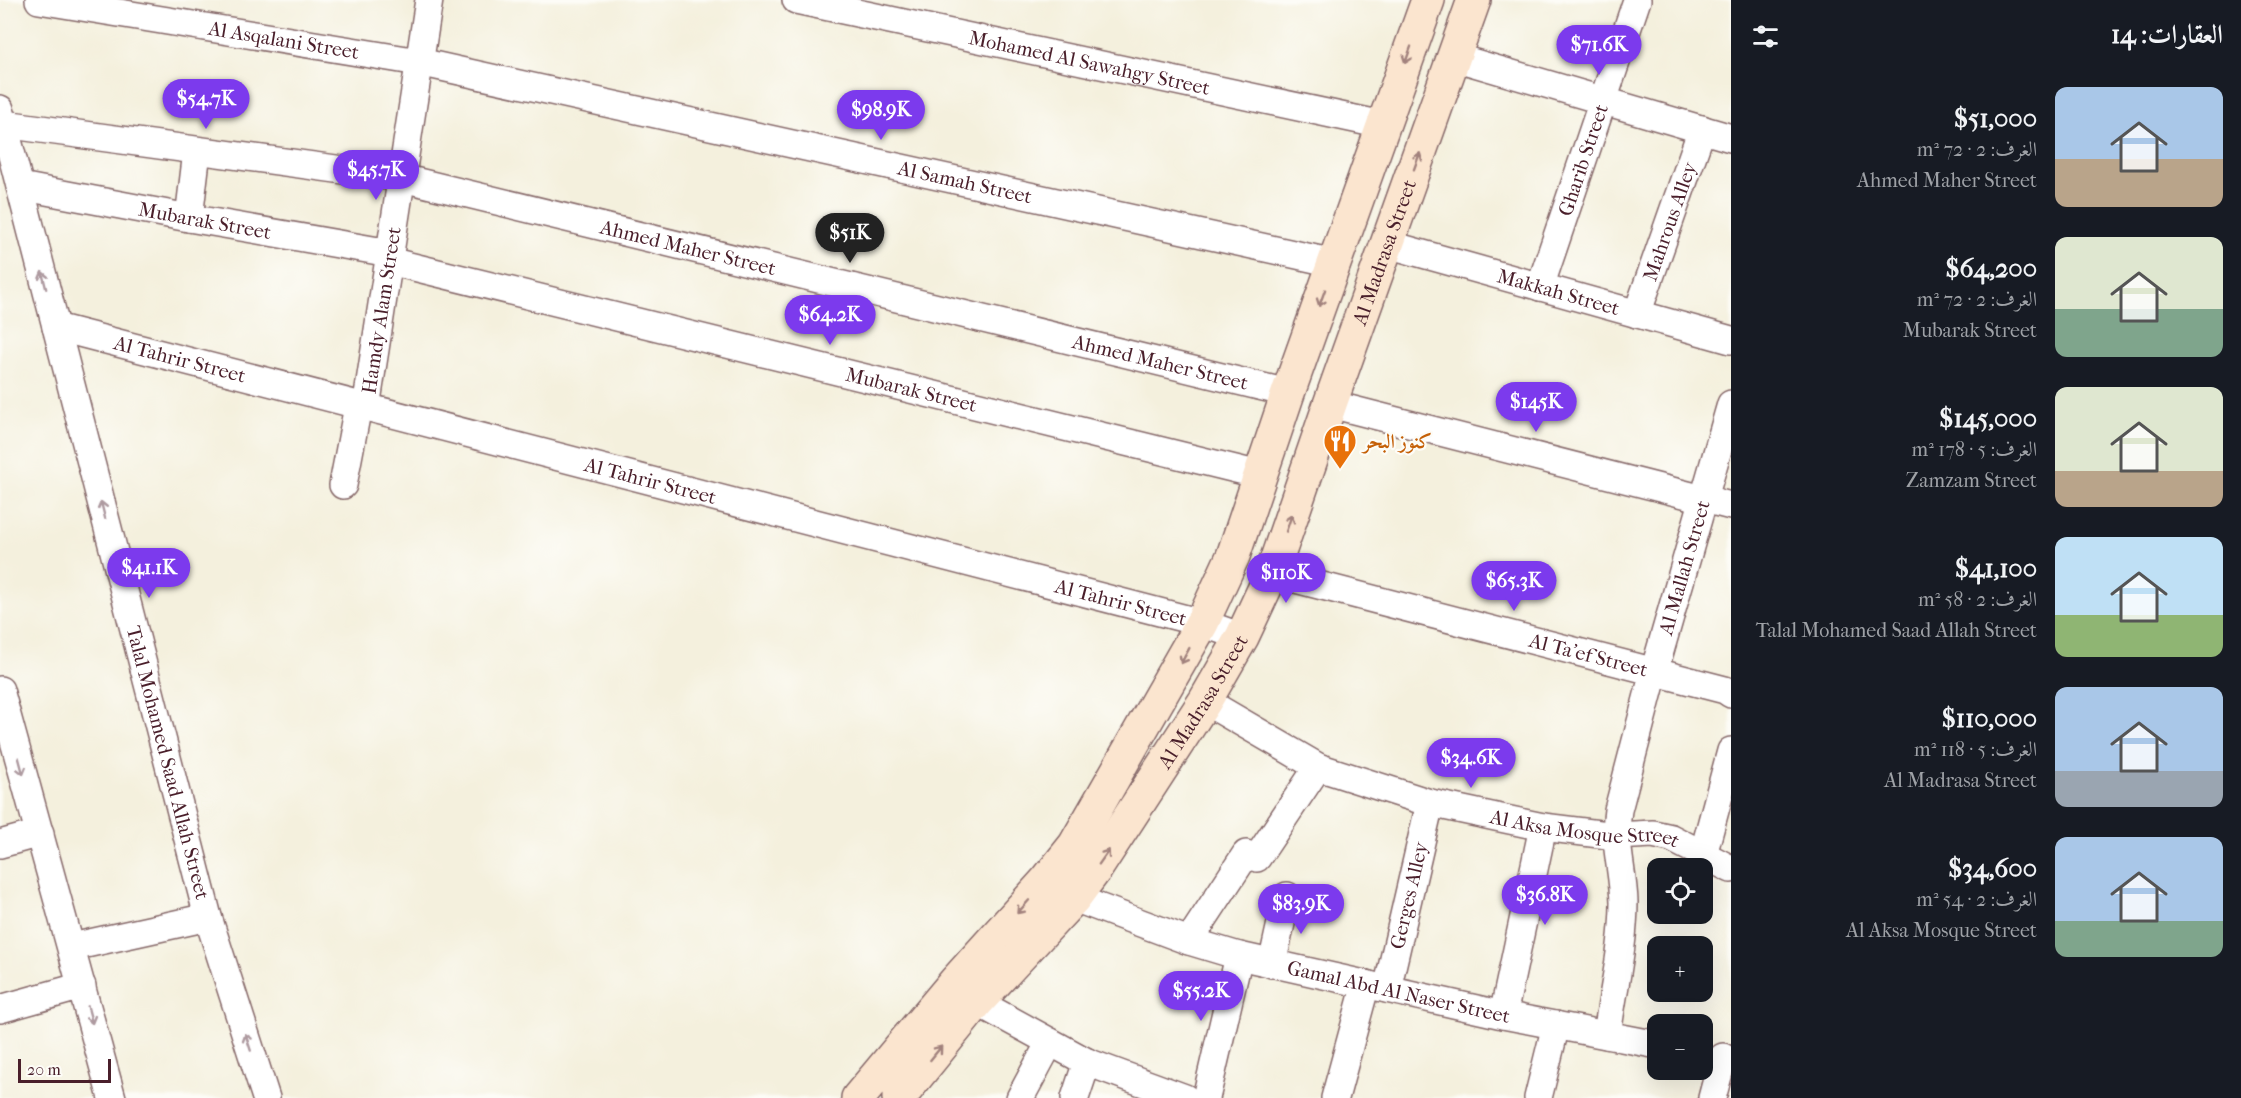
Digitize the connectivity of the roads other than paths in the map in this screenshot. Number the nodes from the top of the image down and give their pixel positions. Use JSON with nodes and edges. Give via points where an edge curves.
{"nodes":[{"id":1,"x":39,"y":0,"type":"edge"},
{"id":2,"x":429,"y":0,"type":"edge"},
{"id":3,"x":796,"y":0,"type":"edge"},
{"id":4,"x":1428,"y":0,"type":"edge"},
{"id":5,"x":1474,"y":0,"type":"edge"},
{"id":6,"x":1637,"y":0,"type":"edge"},
{"id":7,"x":902,"y":11,"type":"edge"},
{"id":8,"x":1454,"y":57,"type":"junction"},
{"id":9,"x":419,"y":62,"type":"junction"},
{"id":10,"x":1603,"y":100,"type":"junction"},
{"id":11,"x":2,"y":117,"type":"edge"},
{"id":12,"x":1383,"y":125,"type":"junction"},
{"id":13,"x":1702,"y":129,"type":"junction"},
{"id":14,"x":1731,"y":138,"type":"edge"},
{"id":15,"x":197,"y":152,"type":"junction"},
{"id":16,"x":402,"y":178,"type":"junction"},
{"id":17,"x":20,"y":186,"type":"junction"},
{"id":18,"x":189,"y":218,"type":"junction"},
{"id":19,"x":1388,"y":244,"type":"junction"},
{"id":20,"x":390,"y":257,"type":"junction"},
{"id":21,"x":1334,"y":263,"type":"junction"},
{"id":22,"x":1540,"y":287,"type":"junction"},
{"id":23,"x":1637,"y":314,"type":"junction"},
{"id":24,"x":56,"y":327,"type":"junction"},
{"id":25,"x":1731,"y":340,"type":"edge"},
{"id":26,"x":1288,"y":393,"type":"junction"},
{"id":27,"x":1330,"y":404,"type":"junction"},
{"id":28,"x":1731,"y":404,"type":"edge"},
{"id":29,"x":362,"y":407,"type":"junction"},
{"id":30,"x":1260,"y":475,"type":"junction"},
{"id":31,"x":343,"y":485,"type":"dead end"},
{"id":32,"x":1703,"y":498,"type":"junction"},
{"id":33,"x":1731,"y":506,"type":"edge"},
{"id":34,"x":1272,"y":573,"type":"junction"},
{"id":35,"x":1202,"y":623,"type":"junction"},
{"id":36,"x":1242,"y":637,"type":"junction"},
{"id":37,"x":1654,"y":672,"type":"junction"},
{"id":38,"x":0,"y":690,"type":"edge"},
{"id":39,"x":1731,"y":694,"type":"edge"},
{"id":40,"x":1205,"y":701,"type":"junction"},
{"id":41,"x":1731,"y":751,"type":"edge"},
{"id":42,"x":1318,"y":767,"type":"junction"},
{"id":43,"x":1430,"y":803,"type":"junction"},
{"id":44,"x":1543,"y":827,"type":"junction"},
{"id":45,"x":40,"y":833,"type":"junction"},
{"id":46,"x":1616,"y":836,"type":"junction"},
{"id":47,"x":0,"y":844,"type":"edge"},
{"id":48,"x":1703,"y":855,"type":"junction"},
{"id":49,"x":1731,"y":869,"type":"edge"},
{"id":50,"x":1047,"y":880,"type":"junction"},
{"id":51,"x":1287,"y":896,"type":"dead end"},
{"id":52,"x":1074,"y":898,"type":"junction"},
{"id":53,"x":208,"y":917,"type":"junction"},
{"id":54,"x":1189,"y":941,"type":"junction"},
{"id":55,"x":72,"y":947,"type":"junction"},
{"id":56,"x":1239,"y":956,"type":"junction"},
{"id":57,"x":1272,"y":964,"type":"junction"},
{"id":58,"x":82,"y":986,"type":"junction"},
{"id":59,"x":1376,"y":987,"type":"junction"},
{"id":60,"x":977,"y":1002,"type":"junction"},
{"id":61,"x":0,"y":1009,"type":"edge"},
{"id":62,"x":1503,"y":1015,"type":"junction"},
{"id":63,"x":1556,"y":1025,"type":"junction"},
{"id":64,"x":1607,"y":1035,"type":"junction"},
{"id":65,"x":1050,"y":1042,"type":"junction"},
{"id":66,"x":1647,"y":1043,"type":"edge"},
{"id":67,"x":1719,"y":1056,"type":"edge"},
{"id":68,"x":1087,"y":1062,"type":"junction"},
{"id":69,"x":112,"y":1098,"type":"edge"},
{"id":70,"x":266,"y":1098,"type":"edge"},
{"id":71,"x":858,"y":1098,"type":"edge"},
{"id":72,"x":899,"y":1098,"type":"edge"},
{"id":73,"x":1020,"y":1098,"type":"edge"},
{"id":74,"x":1075,"y":1098,"type":"edge"},
{"id":75,"x":1185,"y":1098,"type":"edge"},
{"id":76,"x":1206,"y":1098,"type":"edge"},
{"id":77,"x":1335,"y":1098,"type":"edge"},
{"id":78,"x":1538,"y":1098,"type":"edge"},
{"id":79,"x":1712,"y":1098,"type":"edge"}],
"edges":[{"from":1,"to":9,"type":"street","name":"Al Asqalani Street"},
{"from":2,"to":9,"type":"street","name":"Hamdy Alam Street"},
{"from":3,"to":7,"type":"street","name":"Mohamed Al Sawahgy Street"},
{"from":4,"to":12,"type":"main road","name":"Al Madrasa Street","one_way":true},
{"from":5,"to":8,"type":"main road","name":"Al Madrasa Street"},
{"from":6,"to":10,"type":"street","name":"Gharib Street"},
{"from":7,"to":12,"type":"street","name":"Mohamed Al Sawahgy Street"},
{"from":8,"to":10,"type":"street"},
{"from":19,"to":8,"type":"main road","name":"Al Madrasa Street","one_way":true},
{"from":9,"to":16,"type":"street","name":"Hamdy Alam Street"},
{"from":9,"to":21,"type":"street","name":"Al Samah Street"},
{"from":10,"to":13,"type":"street"},
{"from":10,"to":22,"type":"street","name":"Gharib Street"},
{"from":11,"to":15,"type":"street","name":"Ahmed Maher Street"},
{"from":11,"to":17,"type":"street","name":"Talal Mohamed Saad Allah Street"},
{"from":12,"to":21,"type":"main road","name":"Al Madrasa Street"},
{"from":13,"to":14,"type":"street"},
{"from":13,"to":23,"type":"street","name":"Mahrous Alley"},
{"from":15,"to":16,"type":"street","name":"Ahmed Maher Street"},
{"from":15,"to":18,"type":"street"},
{"from":16,"to":20,"type":"street","name":"Hamdy Alam Street"},
{"from":16,"to":26,"type":"street","name":"Ahmed Maher Street"},
{"from":17,"to":18,"type":"street","name":"Mubarak Street"},
{"from":24,"to":17,"type":"street","name":"Talal Mohamed Saad Allah Street","one_way":true},
{"from":18,"to":20,"type":"street","name":"Mubarak Street"},
{"from":19,"to":22,"type":"street","name":"Makkah Street"},
{"from":19,"to":27,"type":"main road","name":"Al Madrasa Street"},
{"from":20,"to":29,"type":"street","name":"Hamdy Alam Street"},
{"from":20,"to":30,"type":"street","name":"Mubarak Street"},
{"from":21,"to":26,"type":"main road","name":"Al Madrasa Street","one_way":true},
{"from":22,"to":23,"type":"street","name":"Makkah Street"},
{"from":23,"to":25,"type":"street","name":"Makkah Street"},
{"from":24,"to":29,"type":"street","name":"Al Tahrir Street"},
{"from":53,"to":24,"type":"street","name":"Talal Mohamed Saad Allah Street","one_way":true},
{"from":26,"to":30,"type":"main road","name":"Al Madrasa Street"},
{"from":27,"to":32,"type":"street"},
{"from":34,"to":27,"type":"main road","name":"Al Madrasa Street","one_way":true},
{"from":28,"to":32,"type":"street","name":"Al Mallah Street"},
{"from":29,"to":31,"type":"street","name":"Hamdy Alam Street"},
{"from":29,"to":35,"type":"street","name":"Al Tahrir Street"},
{"from":30,"to":35,"type":"main road","name":"Al Madrasa Street","via":[[1233,556]]},
{"from":32,"to":33,"type":"street"},
{"from":32,"to":37,"type":"street","name":"Al Mallah Street"},
{"from":34,"to":36,"type":"main road","name":"Al Madrasa Street"},
{"from":34,"to":37,"type":"street","name":"Al Ta'ef Street"},
{"from":35,"to":36,"type":"street","name":"Al Tahrir Street"},
{"from":35,"to":50,"type":"main road","name":"Al Madrasa Street","one_way":true,"via":[[1093,817]]},
{"from":36,"to":40,"type":"main road","name":"Al Madrasa Street"},
{"from":37,"to":39,"type":"street","name":"Al Ta'ef Street"},
{"from":37,"to":46,"type":"street","name":"Al Mallah Street","via":[[1618,810]]},
{"from":38,"to":45,"type":"street","one_way":true},
{"from":40,"to":42,"type":"street","name":"Al Aksa Mosque Street"},
{"from":52,"to":40,"type":"main road","name":"Al Madrasa Street","one_way":true,"via":[[1122,832]]},
{"from":41,"to":48,"type":"street"},
{"from":42,"to":43,"type":"street","name":"Al Aksa Mosque Street"},
{"from":42,"to":54,"type":"street","via":[[1257,858],[1246,854]]},
{"from":43,"to":44,"type":"street","name":"Al Aksa Mosque Street"},
{"from":43,"to":59,"type":"street","name":"Gerges Alley"},
{"from":44,"to":46,"type":"street","name":"Al Aksa Mosque Street"},
{"from":44,"to":62,"type":"street"},
{"from":45,"to":47,"type":"street"},
{"from":45,"to":55,"type":"street"},
{"from":46,"to":48,"type":"street","name":"Al Aksa Mosque Street","via":[[1653,834],[1671,838]]},
{"from":46,"to":64,"type":"street","name":"Al Mallah Street","via":[[1623,881],[1623,925]]},
{"from":48,"to":49,"type":"street","name":"Al Aksa Mosque Street"},
{"from":50,"to":52,"type":"street","name":"Gamal Abd Al Naser Street"},
{"from":50,"to":71,"type":"main road","name":"Al Madrasa Street","one_way":true},
{"from":51,"to":57,"type":"street"},
{"from":52,"to":54,"type":"street","name":"Gamal Abd Al Naser Street"},
{"from":52,"to":60,"type":"main road","name":"Al Madrasa Street"},
{"from":53,"to":55,"type":"street"},
{"from":70,"to":53,"type":"street","name":"Talal Mohamed Saad Allah Street","one_way":true},
{"from":54,"to":56,"type":"street","name":"Gamal Abd Al Naser Street"},
{"from":55,"to":58,"type":"street"},
{"from":56,"to":57,"type":"street","name":"Gamal Abd Al Naser Street"},
{"from":56,"to":76,"type":"street"},
{"from":57,"to":59,"type":"street","name":"Gamal Abd Al Naser Street"},
{"from":58,"to":61,"type":"street"},
{"from":58,"to":69,"type":"street","one_way":true},
{"from":59,"to":62,"type":"street","name":"Gamal Abd Al Naser Street"},
{"from":59,"to":77,"type":"street","name":"Gerges Alley"},
{"from":60,"to":65,"type":"street"},
{"from":72,"to":60,"type":"main road","name":"Al Madrasa Street","one_way":true},
{"from":62,"to":63,"type":"street","name":"Gamal Abd Al Naser Street"},
{"from":63,"to":64,"type":"street","name":"Gamal Abd Al Naser Street"},
{"from":63,"to":78,"type":"street"},
{"from":64,"to":66,"type":"street","name":"Gamal Abd Al Naser Street"},
{"from":65,"to":68,"type":"street"},
{"from":65,"to":73,"type":"street"},
{"from":67,"to":79,"type":"street"},
{"from":68,"to":74,"type":"street"},
{"from":68,"to":75,"type":"street"}]}
